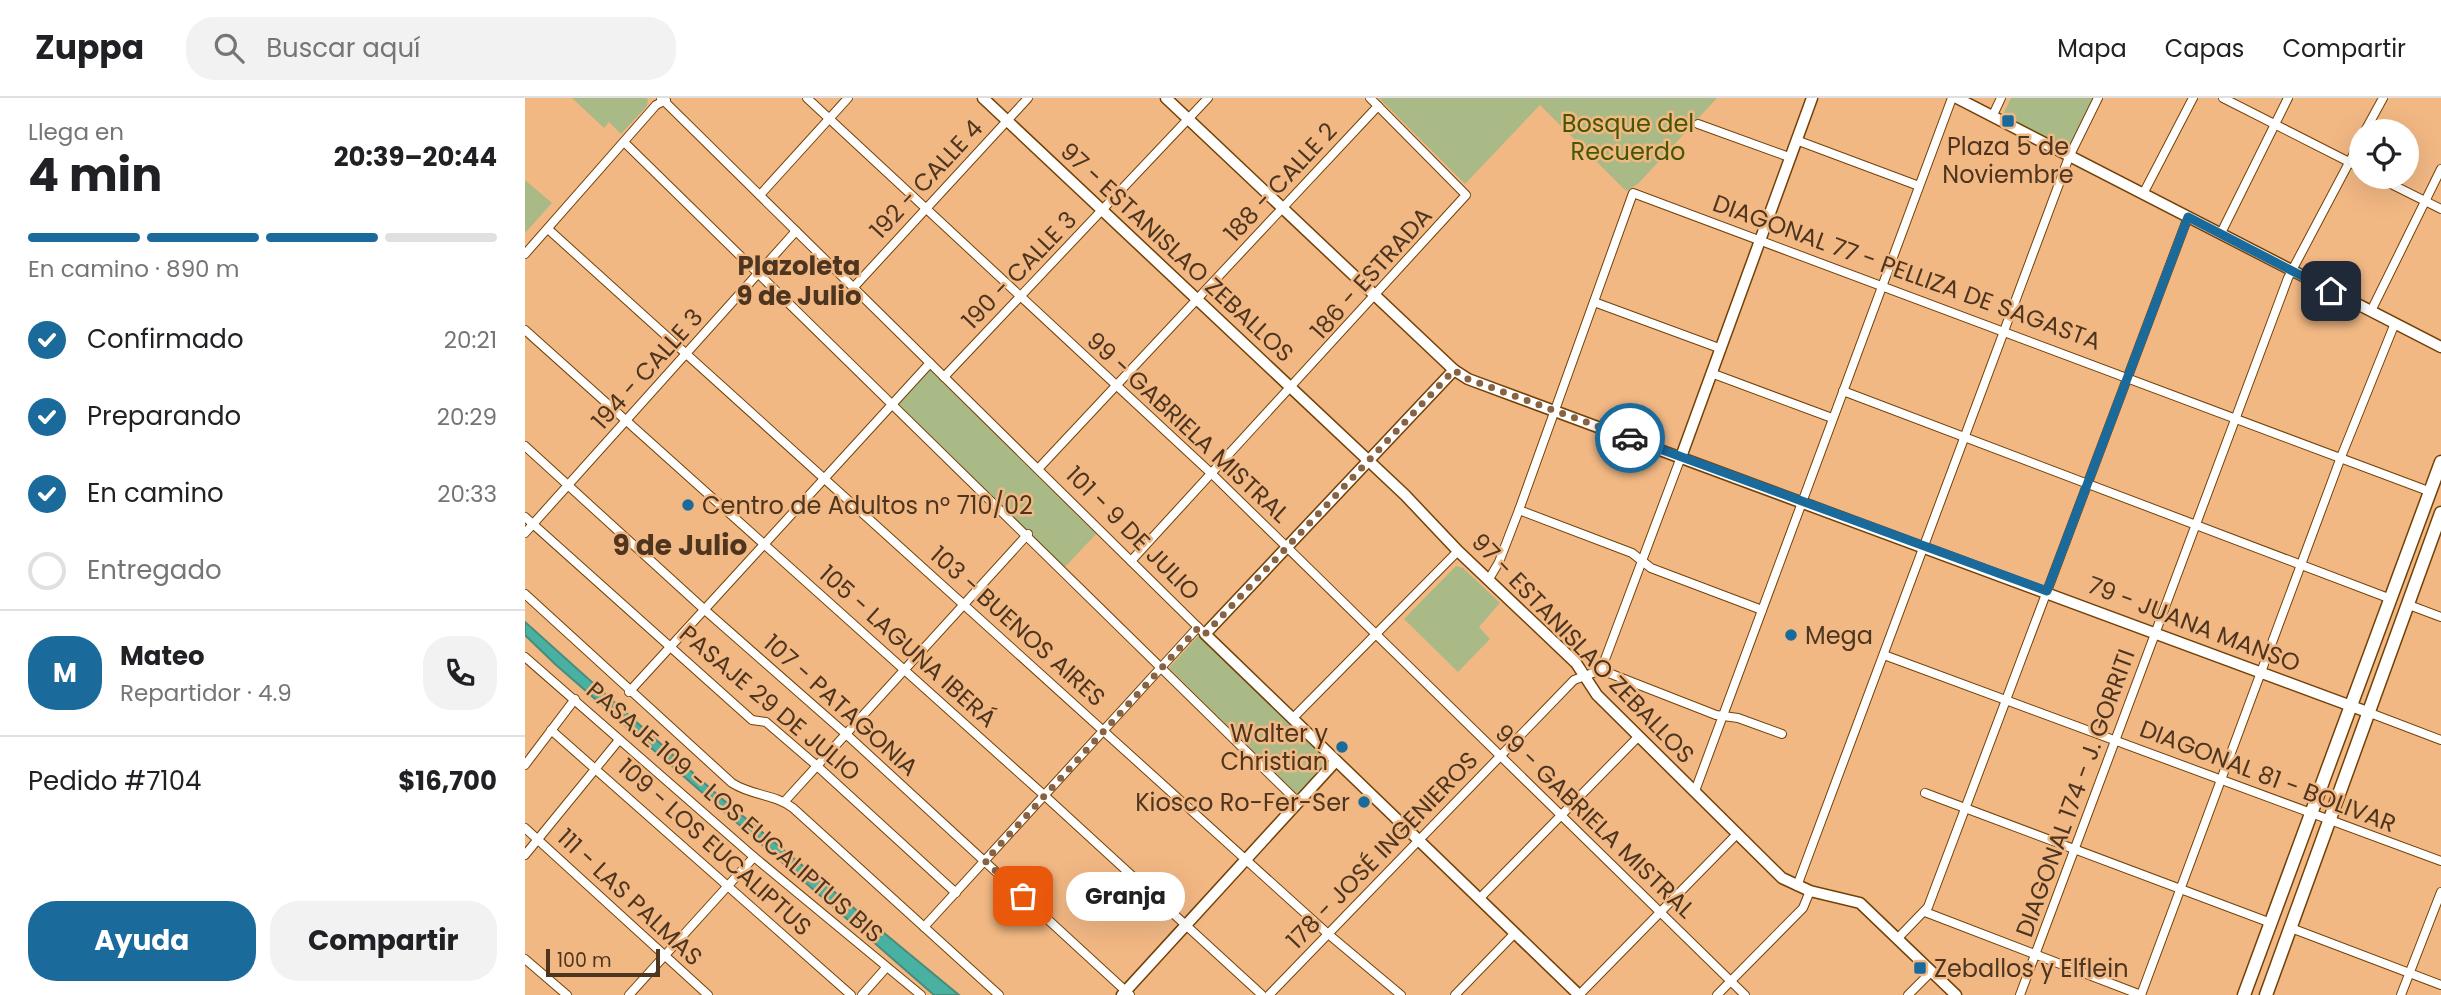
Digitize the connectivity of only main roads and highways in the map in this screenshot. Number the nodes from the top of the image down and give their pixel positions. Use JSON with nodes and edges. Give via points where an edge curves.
{"nodes":[{"id":1,"x":2441,"y":462,"type":"edge"},
{"id":2,"x":2436,"y":494,"type":"edge"},
{"id":3,"x":2441,"y":513,"type":"edge"},
{"id":4,"x":2244,"y":995,"type":"edge"},
{"id":5,"x":2266,"y":995,"type":"edge"}],
"edges":[{"from":1,"to":2,"type":"main road"},
{"from":2,"to":4,"type":"main road","via":[[2391,599]]},
{"from":3,"to":5,"type":"main road"}]}
